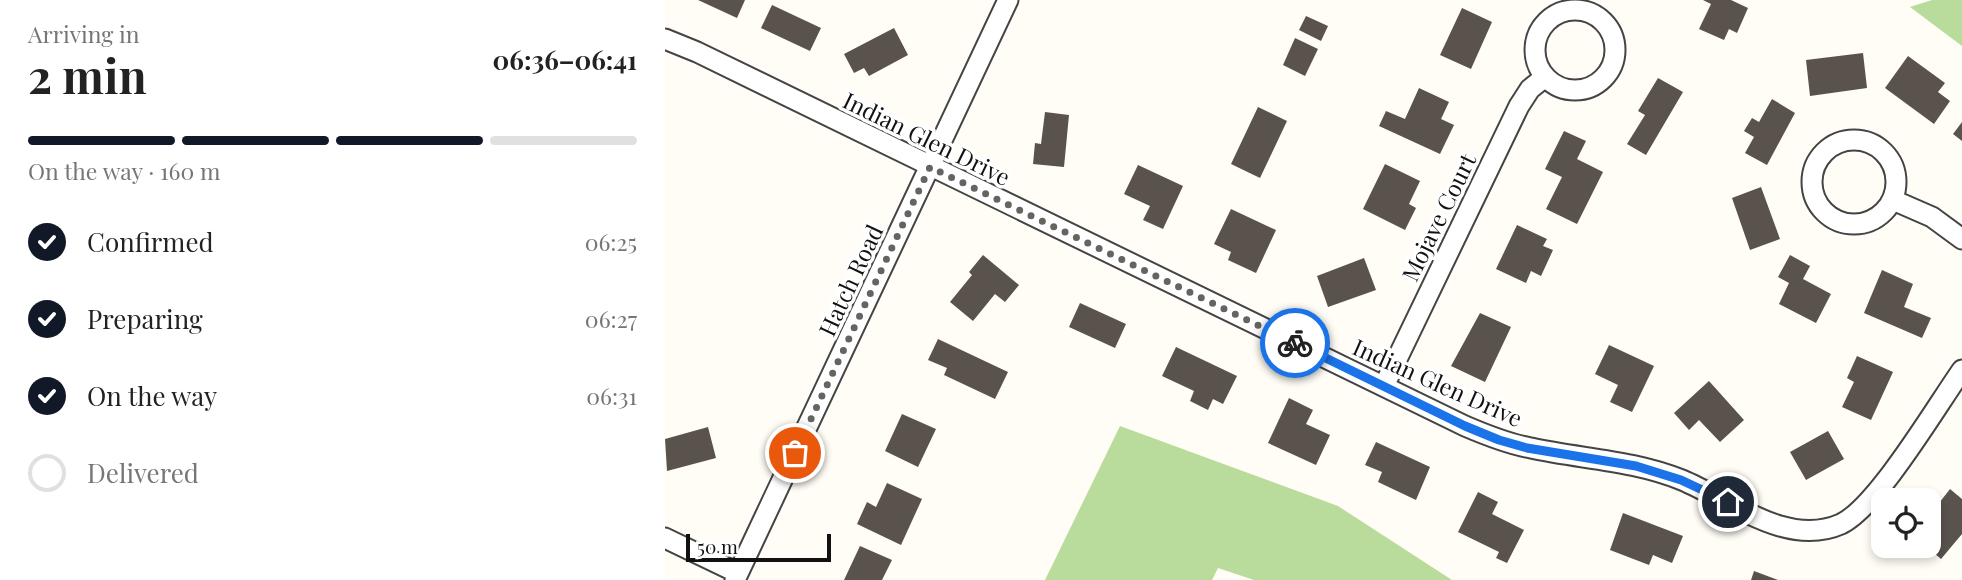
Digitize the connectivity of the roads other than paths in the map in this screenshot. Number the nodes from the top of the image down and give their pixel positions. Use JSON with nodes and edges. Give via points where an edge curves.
{"nodes":[{"id":1,"x":1008,"y":0,"type":"edge"},
{"id":2,"x":665,"y":39,"type":"edge"},
{"id":3,"x":1545,"y":76,"type":"junction"},
{"id":4,"x":930,"y":167,"type":"junction"},
{"id":5,"x":1893,"y":200,"type":"junction"},
{"id":6,"x":1962,"y":239,"type":"edge"},
{"id":7,"x":1962,"y":370,"type":"edge"},
{"id":8,"x":1384,"y":386,"type":"junction"},
{"id":9,"x":665,"y":538,"type":"edge"},
{"id":10,"x":736,"y":576,"type":"edge"}],
"edges":[{"from":1,"to":4,"type":"street","name":"Hatch Road"},
{"from":2,"to":4,"type":"street","name":"Indian Glen Drive"},
{"from":3,"to":3,"type":"street","via":[[1559,87],[1578,90],[1605,76],[1615,49],[1603,22],[1576,10],[1549,20],[1535,46]]},
{"from":3,"to":8,"type":"street","name":"Mojave Court","via":[[1519,106]]},
{"from":4,"to":8,"type":"street","name":"Indian Glen Drive"},
{"from":4,"to":10,"type":"street","name":"Hatch Road"},
{"from":5,"to":5,"type":"street","via":[[1894,167],[1882,149],[1872,144],[1840,142],[1816,164],[1814,197],[1837,221],[1869,222]]},
{"from":5,"to":6,"type":"street","via":[[1931,217]]},
{"from":7,"to":8,"type":"street","name":"Indian Glen Drive","via":[[1863,509],[1841,524],[1816,531],[1776,525],[1681,480],[1636,466],[1499,440]]},
{"from":9,"to":10,"type":"street"}]}
